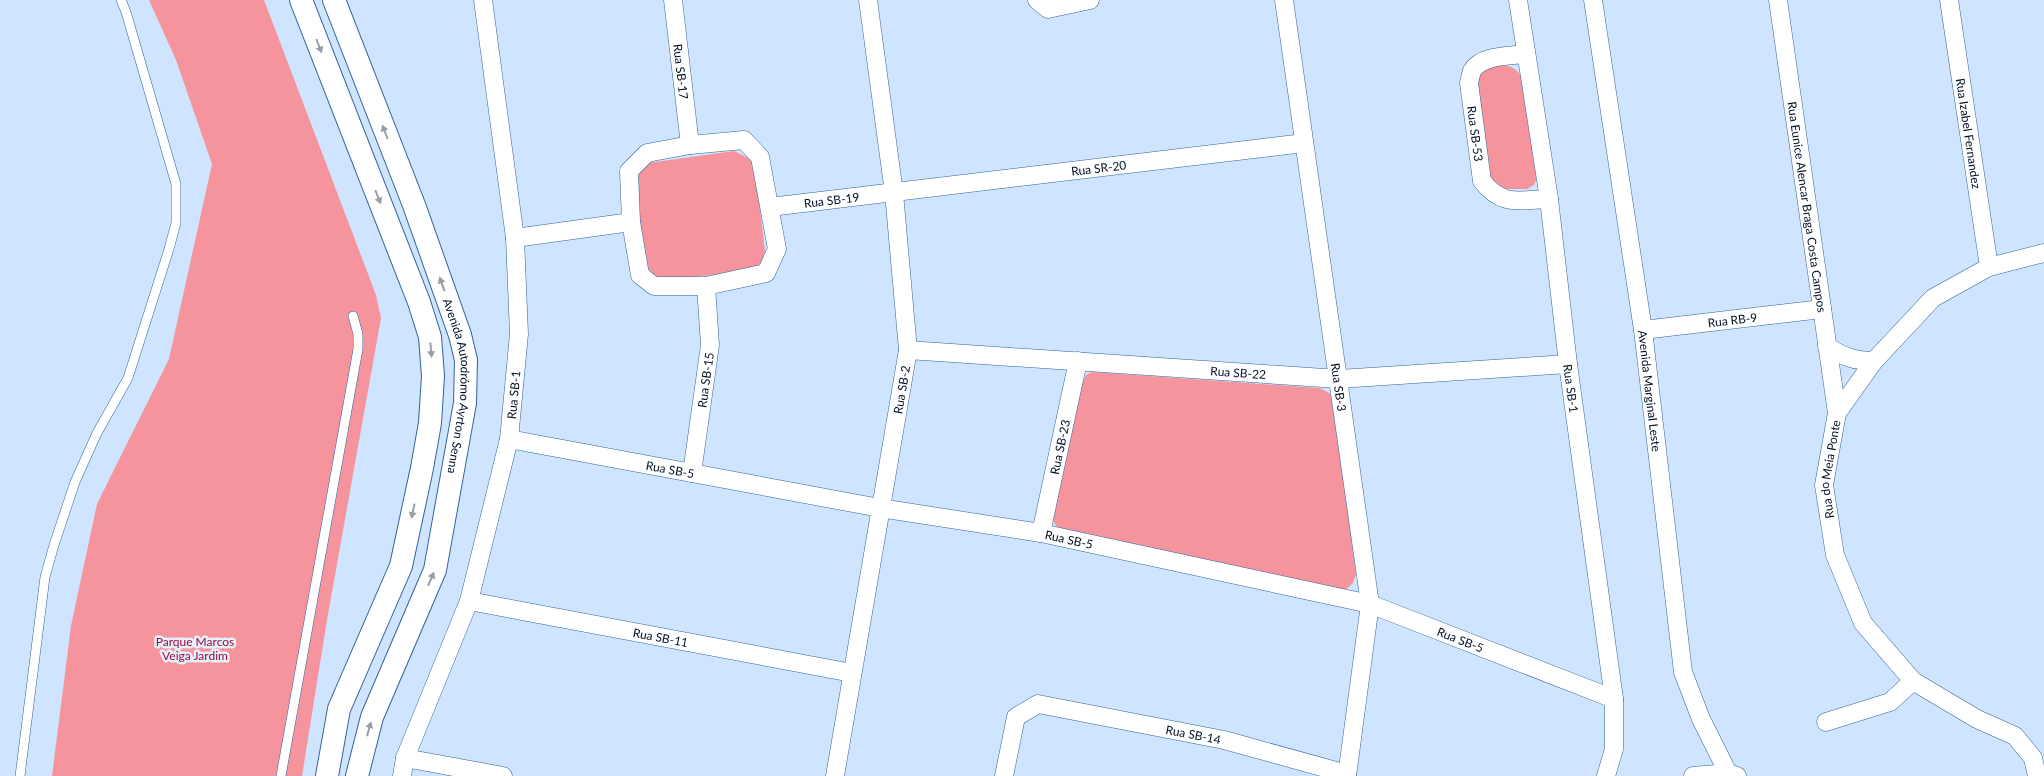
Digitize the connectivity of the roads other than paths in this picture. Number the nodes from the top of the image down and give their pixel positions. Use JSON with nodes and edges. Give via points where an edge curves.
{"nodes":[{"id":1,"x":121,"y":0,"type":"edge"},
{"id":2,"x":483,"y":0,"type":"edge"},
{"id":3,"x":673,"y":0,"type":"edge"},
{"id":4,"x":868,"y":0,"type":"edge"},
{"id":5,"x":1038,"y":0,"type":"edge"},
{"id":6,"x":1090,"y":0,"type":"edge"},
{"id":7,"x":1284,"y":0,"type":"edge"},
{"id":8,"x":1518,"y":0,"type":"edge"},
{"id":9,"x":1593,"y":0,"type":"edge"},
{"id":10,"x":1778,"y":0,"type":"edge"},
{"id":11,"x":1949,"y":0,"type":"edge"},
{"id":12,"x":336,"y":5,"type":"edge"},
{"id":13,"x":305,"y":9,"type":"edge"},
{"id":14,"x":1526,"y":54,"type":"junction"},
{"id":15,"x":1304,"y":143,"type":"junction"},
{"id":16,"x":690,"y":145,"type":"junction"},
{"id":17,"x":894,"y":193,"type":"junction"},
{"id":18,"x":1549,"y":199,"type":"junction"},
{"id":19,"x":770,"y":207,"type":"junction"},
{"id":20,"x":631,"y":222,"type":"junction"},
{"id":21,"x":515,"y":238,"type":"junction"},
{"id":22,"x":2044,"y":253,"type":"edge"},
{"id":23,"x":1989,"y":267,"type":"junction"},
{"id":24,"x":706,"y":286,"type":"junction"},
{"id":25,"x":1822,"y":309,"type":"junction"},
{"id":26,"x":353,"y":316,"type":"dead end"},
{"id":27,"x":1643,"y":330,"type":"junction"},
{"id":28,"x":1827,"y":346,"type":"junction"},
{"id":29,"x":908,"y":350,"type":"junction"},
{"id":30,"x":1078,"y":361,"type":"junction"},
{"id":31,"x":1874,"y":361,"type":"junction"},
{"id":32,"x":1568,"y":364,"type":"junction"},
{"id":33,"x":1339,"y":379,"type":"junction"},
{"id":34,"x":1837,"y":413,"type":"junction"},
{"id":35,"x":508,"y":439,"type":"junction"},
{"id":36,"x":692,"y":473,"type":"junction"},
{"id":37,"x":880,"y":508,"type":"junction"},
{"id":38,"x":1041,"y":533,"type":"junction"},
{"id":39,"x":469,"y":601,"type":"junction"},
{"id":40,"x":1370,"y":604,"type":"junction"},
{"id":41,"x":852,"y":673,"type":"junction"},
{"id":42,"x":1912,"y":682,"type":"junction"},
{"id":43,"x":1614,"y":699,"type":"junction"},
{"id":44,"x":1826,"y":722,"type":"dead end"},
{"id":45,"x":405,"y":758,"type":"junction"},
{"id":46,"x":1347,"y":775,"type":"edge"},
{"id":47,"x":1732,"y":775,"type":"edge"},
{"id":48,"x":20,"y":776,"type":"edge"},
{"id":49,"x":281,"y":776,"type":"edge"},
{"id":50,"x":327,"y":776,"type":"edge"},
{"id":51,"x":358,"y":776,"type":"edge"},
{"id":52,"x":402,"y":776,"type":"edge"},
{"id":53,"x":503,"y":776,"type":"edge"},
{"id":54,"x":834,"y":776,"type":"edge"},
{"id":55,"x":1004,"y":776,"type":"edge"},
{"id":56,"x":1606,"y":776,"type":"edge"},
{"id":57,"x":1693,"y":776,"type":"edge"},
{"id":58,"x":2037,"y":776,"type":"edge"}],
"edges":[{"from":1,"to":48,"type":"lane","via":[[176,184],[176,223],[128,378],[86,457],[54,545],[46,577]]},
{"from":2,"to":21,"type":"street","name":"Rua SB-1"},
{"from":3,"to":16,"type":"street","name":"Rua SB-17"},
{"from":4,"to":17,"type":"street","name":"Rua SB-2"},
{"from":5,"to":6,"type":"street","via":[[1048,9]]},
{"from":7,"to":15,"type":"street","name":"Rua SB-3"},
{"from":8,"to":14,"type":"street","name":"Rua SB-1"},
{"from":9,"to":27,"type":"street","name":"Avenida Marginal Leste"},
{"from":10,"to":25,"type":"street","name":"Rua Eunice Alencar Braga Costa Campos"},
{"from":11,"to":23,"type":"street","name":"Rua Izabel Fernandez"},
{"from":12,"to":13,"type":"street"},
{"from":51,"to":12,"type":"street","name":"Avenida Autodrómo Ayrton Senna","one_way":true,"via":[[372,717],[435,570],[465,403],[466,360],[414,205]]},
{"from":13,"to":50,"type":"street","name":"Avenida Autodrómo Ayrton Senna","one_way":true,"via":[[419,302],[430,337],[433,376],[430,423],[401,566],[339,709]]},
{"from":14,"to":18,"type":"street","name":"Rua SB-1"},
{"from":14,"to":18,"type":"street","name":"Rua SB-53","via":[[1491,59],[1473,70],[1469,83],[1482,181],[1505,200]]},
{"from":15,"to":17,"type":"street","name":"Rua SR-20"},
{"from":15,"to":33,"type":"street","name":"Rua SB-3"},
{"from":16,"to":19,"type":"street","via":[[744,140],[760,157]]},
{"from":16,"to":20,"type":"street","via":[[647,153],[629,171]]},
{"from":17,"to":19,"type":"street","name":"Rua SB-19"},
{"from":17,"to":29,"type":"street","name":"Rua SB-2"},
{"from":18,"to":32,"type":"street","name":"Rua SB-1"},
{"from":19,"to":24,"type":"street","via":[[777,249],[766,273]]},
{"from":20,"to":21,"type":"street"},
{"from":20,"to":24,"type":"street","via":[[640,275],[654,286]]},
{"from":21,"to":35,"type":"street","name":"Rua SB-1","via":[[519,334]]},
{"from":22,"to":23,"type":"street","name":"Rua do Meia Ponte"},
{"from":23,"to":31,"type":"street","name":"Rua do Meia Ponte","via":[[1933,298]]},
{"from":24,"to":36,"type":"street","name":"Rua SB-15","via":[[710,345]]},
{"from":25,"to":27,"type":"street","name":"Rua RB-9"},
{"from":25,"to":28,"type":"street","name":"Rua Eunice Alencar Braga Costa Campos"},
{"from":26,"to":49,"type":"lane","via":[[358,349]]},
{"from":27,"to":47,"type":"street","name":"Avenida Marginal Leste","via":[[1683,672],[1701,720]]},
{"from":28,"to":31,"type":"street","via":[[1858,361]]},
{"from":28,"to":34,"type":"street","name":"Rua Eunice Alencar Braga Costa Campos"},
{"from":29,"to":30,"type":"street","name":"Rua SB-22"},
{"from":29,"to":37,"type":"street","name":"Rua SB-2"},
{"from":30,"to":33,"type":"street","name":"Rua SB-22"},
{"from":30,"to":38,"type":"street","name":"Rua SB-23"},
{"from":31,"to":34,"type":"street","name":"Rua do Meia Ponte"},
{"from":32,"to":33,"type":"street","name":"Rua SB-22"},
{"from":32,"to":43,"type":"street","name":"Rua SB-1"},
{"from":33,"to":40,"type":"street","name":"Rua SB-3"},
{"from":34,"to":42,"type":"street","name":"Rua do Meia Ponte","via":[[1824,485],[1835,555],[1863,623]]},
{"from":35,"to":36,"type":"street","name":"Rua SB-5"},
{"from":35,"to":39,"type":"street","name":"Rua SB-1"},
{"from":36,"to":37,"type":"street","name":"Rua SB-5"},
{"from":37,"to":38,"type":"street","name":"Rua SB-5"},
{"from":37,"to":41,"type":"street","name":"Rua SB-2"},
{"from":38,"to":40,"type":"street","name":"Rua SB-5"},
{"from":39,"to":41,"type":"street","name":"Rua SB-11"},
{"from":39,"to":45,"type":"street","name":"Rua SB-1"},
{"from":40,"to":43,"type":"street","name":"Rua SB-5"},
{"from":40,"to":46,"type":"street","name":"Rua SB-3"},
{"from":41,"to":54,"type":"street","name":"Rua SB-2"},
{"from":42,"to":44,"type":"street","via":[[1890,702]]},
{"from":42,"to":58,"type":"street","name":"Rua do Meia Ponte","via":[[1977,719],[2015,736],[2034,758]]},
{"from":43,"to":56,"type":"street","name":"Rua SB-1","via":[[1614,749]]},
{"from":45,"to":52,"type":"street","name":"Rua SB-1"},
{"from":45,"to":53,"type":"street"},
{"from":46,"to":55,"type":"street","name":"Rua SB-14","via":[[1224,740],[1038,704],[1016,717]]},
{"from":47,"to":57,"type":"street"}]}
